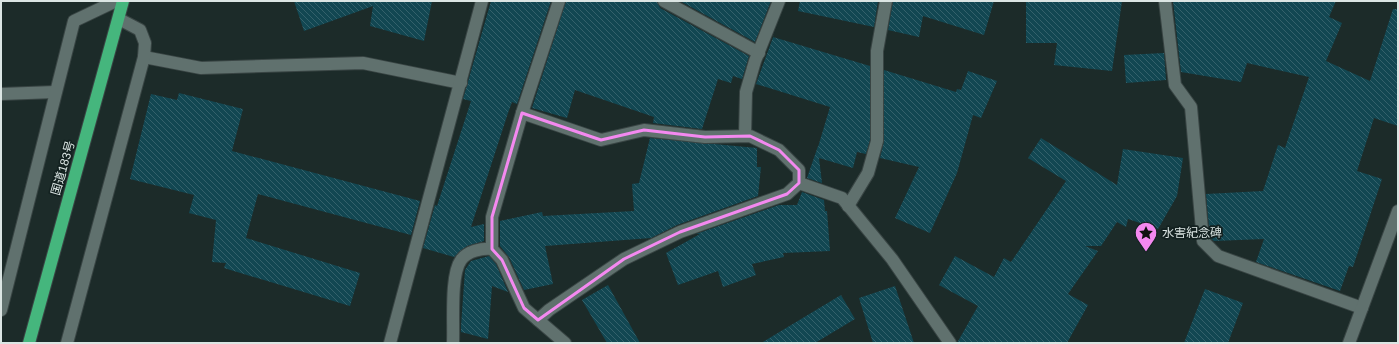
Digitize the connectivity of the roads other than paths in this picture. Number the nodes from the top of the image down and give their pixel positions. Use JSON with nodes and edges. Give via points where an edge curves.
{"nodes":[{"id":1,"x":116,"y":1,"type":"edge"},
{"id":2,"x":123,"y":1,"type":"edge"},
{"id":3,"x":482,"y":1,"type":"edge"},
{"id":4,"x":559,"y":1,"type":"edge"},
{"id":5,"x":664,"y":1,"type":"edge"},
{"id":6,"x":779,"y":1,"type":"edge"},
{"id":7,"x":886,"y":1,"type":"edge"},
{"id":8,"x":1165,"y":1,"type":"edge"},
{"id":9,"x":119,"y":19,"type":"junction"},
{"id":10,"x":759,"y":53,"type":"junction"},
{"id":11,"x":144,"y":57,"type":"junction"},
{"id":12,"x":460,"y":83,"type":"junction"},
{"id":13,"x":55,"y":92,"type":"junction"},
{"id":14,"x":1,"y":94,"type":"edge"},
{"id":15,"x":522,"y":112,"type":"junction"},
{"id":16,"x":745,"y":136,"type":"junction"},
{"id":17,"x":799,"y":183,"type":"junction"},
{"id":18,"x":848,"y":206,"type":"junction"},
{"id":19,"x":1398,"y":211,"type":"edge"},
{"id":20,"x":492,"y":249,"type":"junction"},
{"id":21,"x":1362,"y":308,"type":"junction"},
{"id":22,"x":1,"y":310,"type":"edge"},
{"id":23,"x":538,"y":320,"type":"junction"},
{"id":24,"x":29,"y":343,"type":"edge"},
{"id":25,"x":67,"y":343,"type":"edge"},
{"id":26,"x":390,"y":343,"type":"edge"},
{"id":27,"x":454,"y":343,"type":"edge"},
{"id":28,"x":565,"y":343,"type":"edge"},
{"id":29,"x":950,"y":343,"type":"edge"},
{"id":30,"x":1349,"y":343,"type":"edge"}],
"edges":[{"from":1,"to":13,"type":"street","via":[[74,21]]},
{"from":2,"to":9,"type":"highway","name":"国道183号"},
{"from":3,"to":12,"type":"street"},
{"from":4,"to":15,"type":"street"},
{"from":5,"to":10,"type":"street"},
{"from":6,"to":10,"type":"street"},
{"from":7,"to":18,"type":"street","via":[[877,51],[877,141],[868,173]]},
{"from":8,"to":21,"type":"street","via":[[1175,85],[1191,107],[1203,241],[1218,256]]},
{"from":9,"to":11,"type":"street","via":[[140,30],[145,43]]},
{"from":9,"to":24,"type":"highway","name":"国道183号"},
{"from":10,"to":16,"type":"street","via":[[746,92]]},
{"from":11,"to":12,"type":"street","via":[[201,68],[363,63]]},
{"from":11,"to":25,"type":"street"},
{"from":12,"to":26,"type":"street"},
{"from":13,"to":14,"type":"street"},
{"from":13,"to":22,"type":"street"},
{"from":15,"to":16,"type":"street","via":[[600,140],[644,130],[705,137]]},
{"from":15,"to":20,"type":"street","via":[[492,217]]},
{"from":16,"to":17,"type":"street","via":[[779,150],[799,170]]},
{"from":17,"to":18,"type":"street","via":[[842,198]]},
{"from":17,"to":23,"type":"street","via":[[787,194],[680,232],[624,259]]},
{"from":18,"to":29,"type":"street","via":[[892,259]]},
{"from":19,"to":21,"type":"street"},
{"from":20,"to":23,"type":"street","via":[[502,260],[524,308]]},
{"from":20,"to":27,"type":"street","via":[[480,248],[461,259],[454,274]]},
{"from":21,"to":30,"type":"street"},
{"from":23,"to":28,"type":"street"}]}
